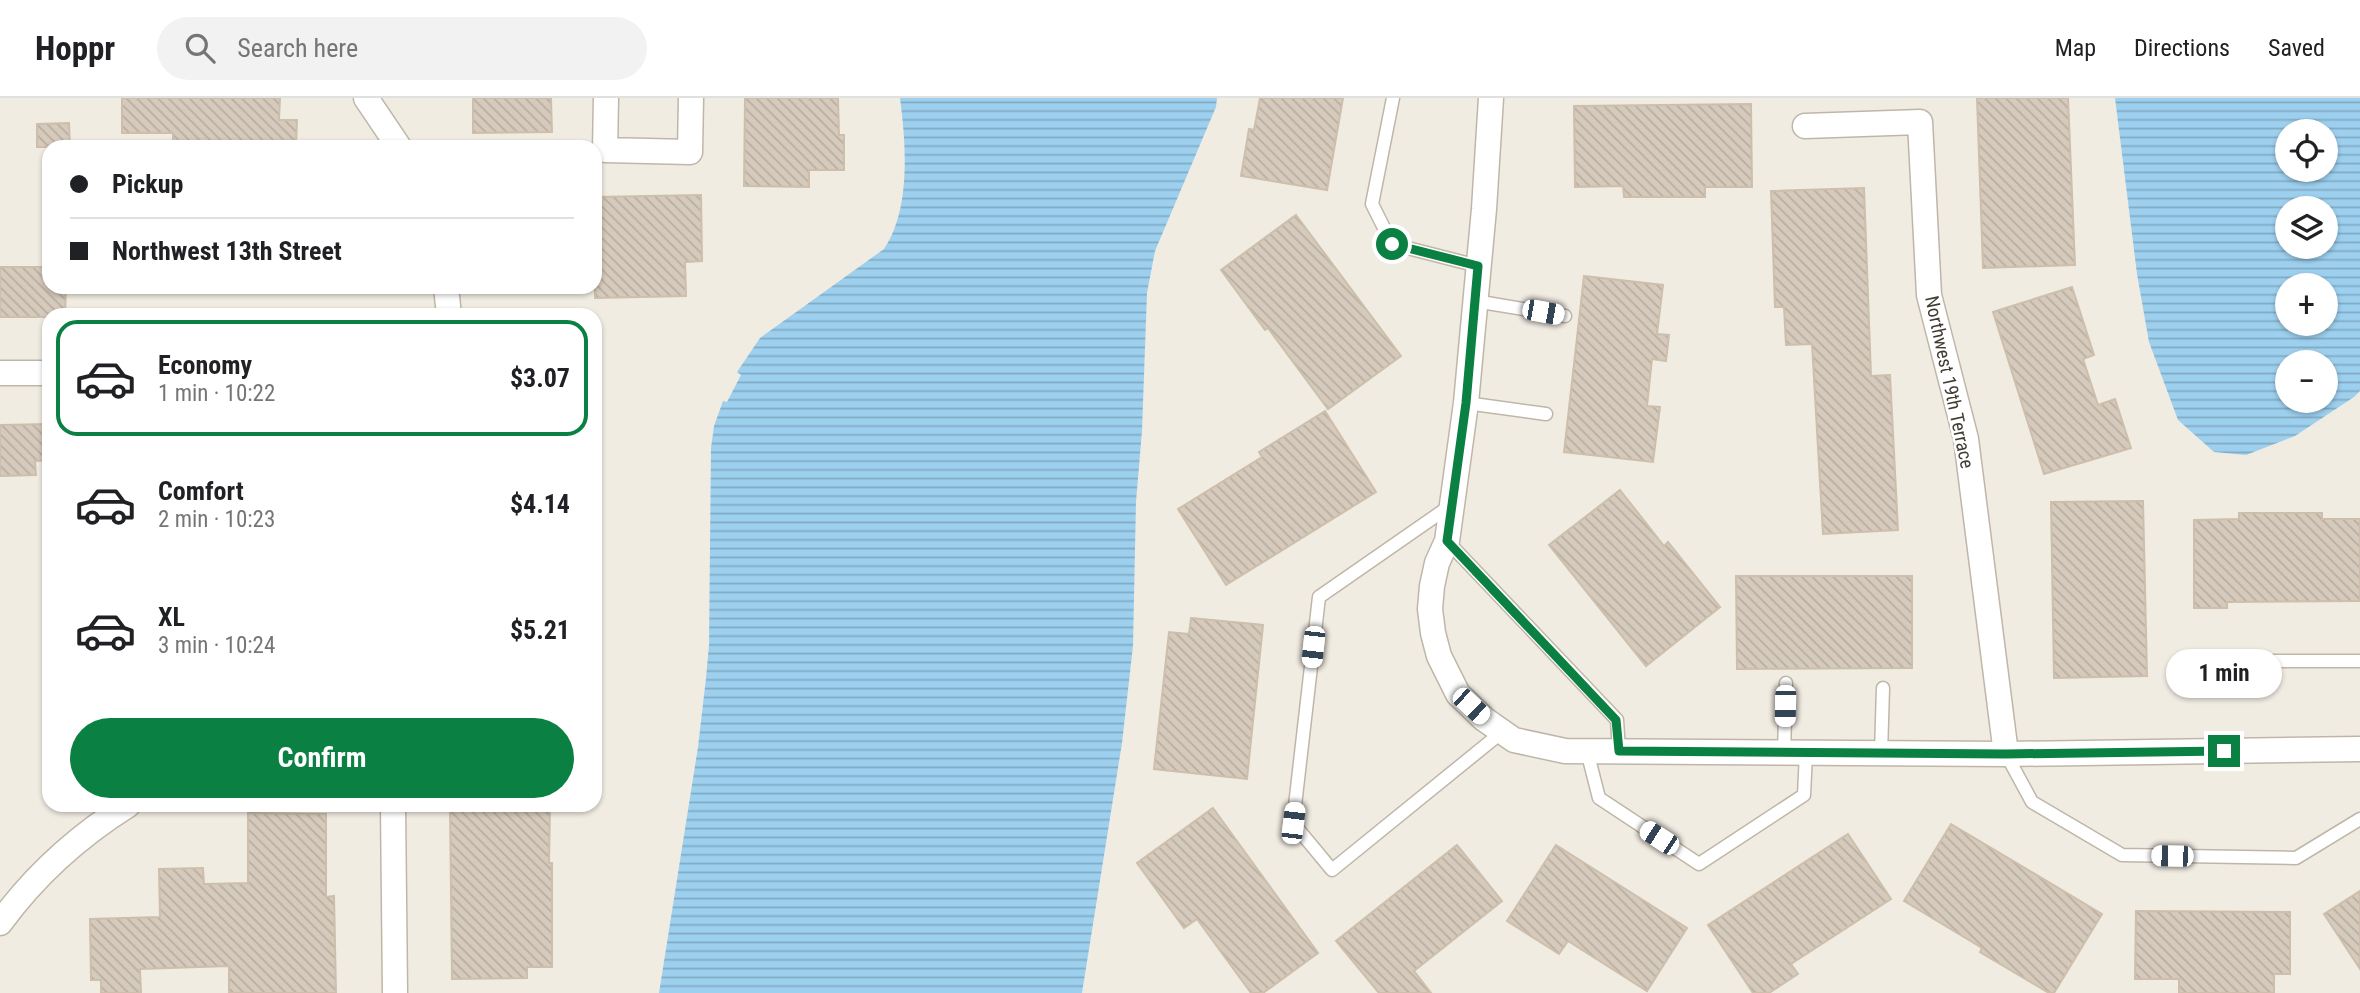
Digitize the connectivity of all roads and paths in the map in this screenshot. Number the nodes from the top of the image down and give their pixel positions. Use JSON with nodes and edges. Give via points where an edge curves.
{"nodes":[{"id":1,"x":366,"y":98,"type":"edge"},
{"id":2,"x":606,"y":98,"type":"edge"},
{"id":3,"x":691,"y":98,"type":"edge"},
{"id":4,"x":1393,"y":98,"type":"edge"},
{"id":5,"x":1491,"y":98,"type":"edge"},
{"id":6,"x":1805,"y":126,"type":"dead end"},
{"id":7,"x":394,"y":140,"type":"edge"},
{"id":8,"x":1478,"y":266,"type":"junction"},
{"id":9,"x":1475,"y":301,"type":"junction"},
{"id":10,"x":1565,"y":316,"type":"dead end"},
{"id":11,"x":0,"y":373,"type":"edge"},
{"id":12,"x":42,"y":373,"type":"edge"},
{"id":13,"x":1466,"y":403,"type":"junction"},
{"id":14,"x":1546,"y":414,"type":"dead end"},
{"id":15,"x":1452,"y":504,"type":"junction"},
{"id":16,"x":1447,"y":541,"type":"junction"},
{"id":17,"x":2360,"y":660,"type":"edge"},
{"id":18,"x":2198,"y":662,"type":"dead end"},
{"id":19,"x":1786,"y":683,"type":"dead end"},
{"id":20,"x":1883,"y":688,"type":"dead end"},
{"id":21,"x":1502,"y":732,"type":"junction"},
{"id":22,"x":2360,"y":749,"type":"edge"},
{"id":23,"x":1587,"y":751,"type":"junction"},
{"id":24,"x":1619,"y":751,"type":"junction"},
{"id":25,"x":1795,"y":752,"type":"junction"},
{"id":26,"x":1881,"y":753,"type":"junction"},
{"id":27,"x":2006,"y":754,"type":"junction"},
{"id":28,"x":117,"y":812,"type":"edge"},
{"id":29,"x":393,"y":812,"type":"edge"},
{"id":30,"x":2360,"y":819,"type":"edge"},
{"id":31,"x":0,"y":923,"type":"edge"},
{"id":32,"x":395,"y":993,"type":"edge"}],
"edges":[{"from":1,"to":7,"type":"street"},
{"from":2,"to":3,"type":"street","via":[[605,150],[690,152]]},
{"from":4,"to":8,"type":"lane","via":[[1372,204],[1392,244]]},
{"from":5,"to":8,"type":"street"},
{"from":6,"to":27,"type":"street","name":"Northwest 19th Terrace","via":[[1920,122],[1929,295],[1966,439]]},
{"from":8,"to":9,"type":"street"},
{"from":9,"to":10,"type":"lane"},
{"from":9,"to":13,"type":"street"},
{"from":11,"to":12,"type":"street"},
{"from":13,"to":14,"type":"lane"},
{"from":13,"to":15,"type":"street"},
{"from":15,"to":16,"type":"street"},
{"from":15,"to":21,"type":"lane","via":[[1319,597],[1293,823],[1332,870]]},
{"from":16,"to":21,"type":"street","via":[[1437,563],[1430,609],[1439,656],[1458,694]]},
{"from":16,"to":24,"type":"lane","via":[[1616,720]]},
{"from":17,"to":18,"type":"lane"},
{"from":19,"to":25,"type":"lane"},
{"from":20,"to":26,"type":"lane"},
{"from":21,"to":23,"type":"street","via":[[1514,740]]},
{"from":22,"to":27,"type":"street"},
{"from":23,"to":24,"type":"street"},
{"from":23,"to":25,"type":"lane","via":[[1599,798],[1699,864],[1804,795]]},
{"from":24,"to":25,"type":"street"},
{"from":25,"to":26,"type":"street"},
{"from":26,"to":27,"type":"street"},
{"from":27,"to":30,"type":"lane","via":[[2032,802],[2122,855],[2296,859]]},
{"from":28,"to":31,"type":"street","via":[[58,856]]},
{"from":29,"to":32,"type":"street"}]}
